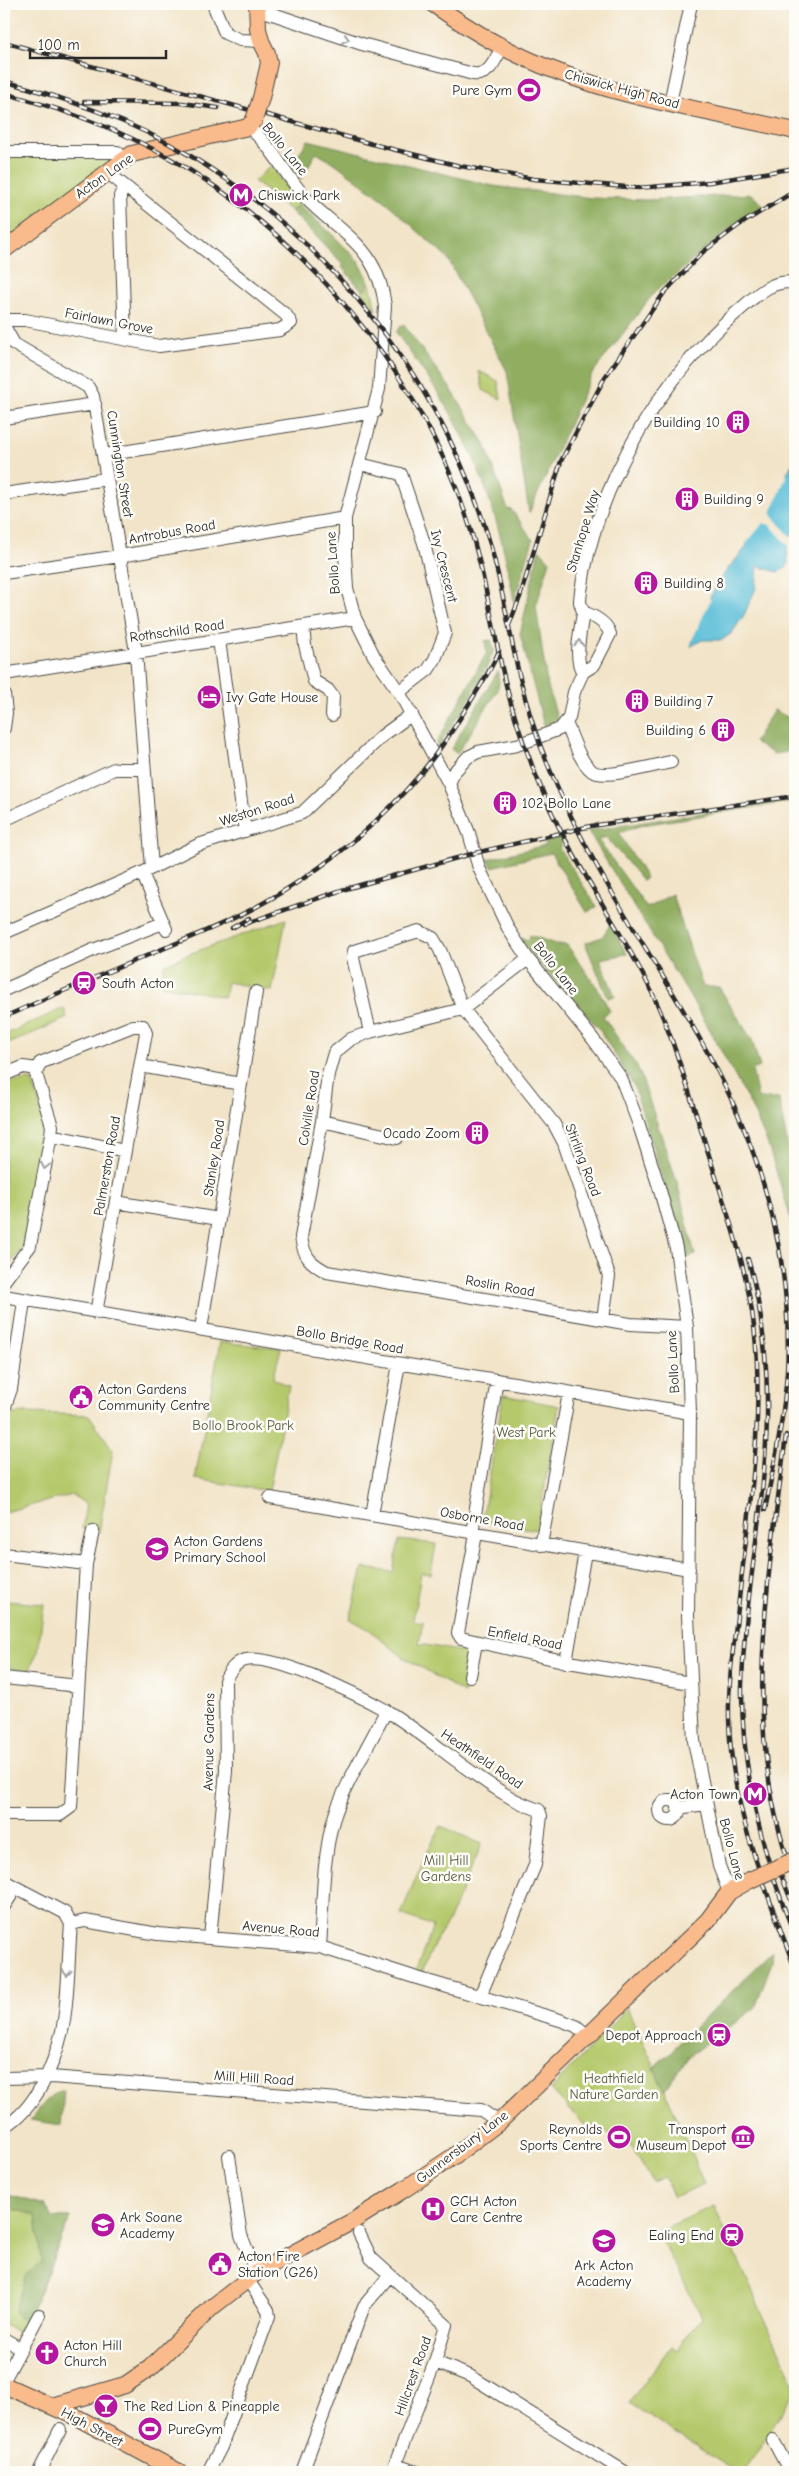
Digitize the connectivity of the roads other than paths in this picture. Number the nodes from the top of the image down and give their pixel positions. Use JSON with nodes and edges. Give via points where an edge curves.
{"nodes":[{"id":1,"x":213,"y":4,"type":"edge"},
{"id":2,"x":433,"y":4,"type":"edge"},
{"id":3,"x":691,"y":4,"type":"edge"},
{"id":4,"x":264,"y":6,"type":"edge"},
{"id":5,"x":452,"y":9,"type":"edge"},
{"id":6,"x":261,"y":41,"type":"junction"},
{"id":7,"x":502,"y":47,"type":"junction"},
{"id":8,"x":670,"y":103,"type":"junction"},
{"id":9,"x":250,"y":121,"type":"junction"},
{"id":10,"x":795,"y":131,"type":"edge"},
{"id":11,"x":4,"y":152,"type":"edge"},
{"id":12,"x":126,"y":159,"type":"junction"},
{"id":13,"x":107,"y":172,"type":"junction"},
{"id":14,"x":124,"y":187,"type":"junction"},
{"id":15,"x":4,"y":250,"type":"edge"},
{"id":16,"x":795,"y":283,"type":"edge"},
{"id":17,"x":4,"y":320,"type":"edge"},
{"id":18,"x":4,"y":326,"type":"edge"},
{"id":19,"x":125,"y":339,"type":"junction"},
{"id":20,"x":95,"y":404,"type":"junction"},
{"id":21,"x":375,"y":412,"type":"junction"},
{"id":22,"x":4,"y":418,"type":"edge"},
{"id":23,"x":104,"y":455,"type":"junction"},
{"id":24,"x":360,"y":464,"type":"junction"},
{"id":25,"x":107,"y":479,"type":"junction"},
{"id":26,"x":4,"y":494,"type":"edge"},
{"id":27,"x":345,"y":518,"type":"junction"},
{"id":28,"x":120,"y":556,"type":"junction"},
{"id":29,"x":4,"y":573,"type":"edge"},
{"id":30,"x":583,"y":612,"type":"junction"},
{"id":31,"x":355,"y":618,"type":"junction"},
{"id":32,"x":303,"y":627,"type":"junction"},
{"id":33,"x":219,"y":640,"type":"junction"},
{"id":34,"x":136,"y":652,"type":"junction"},
{"id":35,"x":583,"y":672,"type":"junction"},
{"id":36,"x":4,"y":674,"type":"edge"},
{"id":37,"x":400,"y":692,"type":"junction"},
{"id":38,"x":4,"y":694,"type":"edge"},
{"id":39,"x":412,"y":714,"type":"junction"},
{"id":40,"x":332,"y":715,"type":"dead end"},
{"id":41,"x":566,"y":723,"type":"junction"},
{"id":42,"x":4,"y":728,"type":"edge"},
{"id":43,"x":671,"y":762,"type":"dead end"},
{"id":44,"x":144,"y":769,"type":"junction"},
{"id":45,"x":448,"y":784,"type":"junction"},
{"id":46,"x":4,"y":820,"type":"edge"},
{"id":47,"x":245,"y":831,"type":"junction"},
{"id":48,"x":147,"y":871,"type":"junction"},
{"id":49,"x":4,"y":933,"type":"edge"},
{"id":50,"x":528,"y":959,"type":"junction"},
{"id":51,"x":4,"y":990,"type":"edge"},
{"id":52,"x":256,"y":992,"type":"dead end"},
{"id":53,"x":463,"y":1009,"type":"junction"},
{"id":54,"x":370,"y":1032,"type":"junction"},
{"id":55,"x":140,"y":1066,"type":"junction"},
{"id":56,"x":37,"y":1068,"type":"junction"},
{"id":57,"x":4,"y":1075,"type":"edge"},
{"id":58,"x":241,"y":1084,"type":"junction"},
{"id":59,"x":322,"y":1122,"type":"junction"},
{"id":60,"x":51,"y":1135,"type":"junction"},
{"id":61,"x":397,"y":1138,"type":"dead end"},
{"id":62,"x":125,"y":1151,"type":"junction"},
{"id":63,"x":116,"y":1202,"type":"junction"},
{"id":64,"x":219,"y":1219,"type":"junction"},
{"id":65,"x":311,"y":1264,"type":"joint"},
{"id":66,"x":4,"y":1281,"type":"edge"},
{"id":67,"x":4,"y":1296,"type":"edge"},
{"id":68,"x":24,"y":1301,"type":"junction"},
{"id":69,"x":96,"y":1313,"type":"junction"},
{"id":70,"x":603,"y":1319,"type":"junction"},
{"id":71,"x":687,"y":1326,"type":"junction"},
{"id":72,"x":201,"y":1329,"type":"junction"},
{"id":73,"x":399,"y":1364,"type":"junction"},
{"id":74,"x":497,"y":1380,"type":"junction"},
{"id":75,"x":569,"y":1393,"type":"junction"},
{"id":76,"x":4,"y":1409,"type":"edge"},
{"id":77,"x":690,"y":1413,"type":"junction"},
{"id":78,"x":270,"y":1498,"type":"dead end"},
{"id":79,"x":372,"y":1515,"type":"junction"},
{"id":80,"x":93,"y":1531,"type":"dead end"},
{"id":81,"x":474,"y":1533,"type":"junction"},
{"id":82,"x":541,"y":1545,"type":"junction"},
{"id":83,"x":585,"y":1552,"type":"junction"},
{"id":84,"x":4,"y":1554,"type":"edge"},
{"id":85,"x":86,"y":1564,"type":"junction"},
{"id":86,"x":689,"y":1569,"type":"junction"},
{"id":87,"x":476,"y":1643,"type":"junction"},
{"id":88,"x":566,"y":1662,"type":"junction"},
{"id":89,"x":470,"y":1676,"type":"dead end"},
{"id":90,"x":4,"y":1678,"type":"edge"},
{"id":91,"x":690,"y":1683,"type":"junction"},
{"id":92,"x":78,"y":1686,"type":"junction"},
{"id":93,"x":371,"y":1704,"type":"joint"},
{"id":94,"x":386,"y":1711,"type":"junction"},
{"id":95,"x":705,"y":1804,"type":"junction"},
{"id":96,"x":678,"y":1808,"type":"dead end"},
{"id":97,"x":4,"y":1815,"type":"edge"},
{"id":98,"x":795,"y":1860,"type":"edge"},
{"id":99,"x":4,"y":1881,"type":"edge"},
{"id":100,"x":16,"y":1888,"type":"junction"},
{"id":101,"x":729,"y":1892,"type":"junction"},
{"id":102,"x":4,"y":1906,"type":"edge"},
{"id":103,"x":75,"y":1922,"type":"junction"},
{"id":104,"x":210,"y":1938,"type":"junction"},
{"id":105,"x":320,"y":1947,"type":"junction"},
{"id":106,"x":480,"y":1996,"type":"junction"},
{"id":107,"x":587,"y":2035,"type":"junction"},
{"id":108,"x":45,"y":2077,"type":"junction"},
{"id":109,"x":4,"y":2078,"type":"edge"},
{"id":110,"x":498,"y":2122,"type":"junction"},
{"id":111,"x":4,"y":2127,"type":"edge"},
{"id":112,"x":229,"y":2156,"type":"dead end"},
{"id":113,"x":359,"y":2233,"type":"dead end"},
{"id":114,"x":390,"y":2275,"type":"junction"},
{"id":115,"x":252,"y":2276,"type":"junction"},
{"id":116,"x":39,"y":2315,"type":"dead end"},
{"id":117,"x":4,"y":2339,"type":"edge"},
{"id":118,"x":20,"y":2348,"type":"junction"},
{"id":119,"x":435,"y":2362,"type":"junction"},
{"id":120,"x":4,"y":2380,"type":"edge"},
{"id":121,"x":4,"y":2385,"type":"edge"},
{"id":122,"x":96,"y":2394,"type":"junction"},
{"id":123,"x":52,"y":2406,"type":"junction"},
{"id":124,"x":78,"y":2418,"type":"junction"},
{"id":125,"x":60,"y":2430,"type":"dead end"},
{"id":126,"x":773,"y":2440,"type":"dead end"},
{"id":127,"x":394,"y":2468,"type":"edge"},
{"id":128,"x":39,"y":2472,"type":"edge"},
{"id":129,"x":179,"y":2472,"type":"edge"},
{"id":130,"x":208,"y":2472,"type":"edge"},
{"id":131,"x":302,"y":2472,"type":"edge"},
{"id":132,"x":417,"y":2472,"type":"edge"},
{"id":133,"x":625,"y":2472,"type":"edge"},
{"id":134,"x":790,"y":2472,"type":"edge"}],
"edges":[{"from":1,"to":6,"type":"street","via":[[225,33],[240,40]]},
{"from":2,"to":5,"type":"main road","name":"Chiswick High Road"},
{"from":3,"to":8,"type":"street"},
{"from":4,"to":6,"type":"main road","via":[[266,30]]},
{"from":4,"to":7,"type":"street","one_way":true,"via":[[362,44],[473,74],[487,72]]},
{"from":5,"to":7,"type":"main road","name":"Chiswick High Road"},
{"from":6,"to":9,"type":"main road","via":[[258,97]]},
{"from":7,"to":8,"type":"main road","name":"Chiswick High Road","via":[[583,80]]},
{"from":8,"to":10,"type":"main road","name":"Chiswick High Road"},
{"from":9,"to":12,"type":"main road","name":"Acton Lane","via":[[132,154]]},
{"from":9,"to":21,"type":"street","name":"Bollo Lane","via":[[305,197],[362,251],[374,268],[385,306],[380,389]]},
{"from":11,"to":12,"type":"street","via":[[116,152]]},
{"from":12,"to":13,"type":"main road","name":"Acton Lane"},
{"from":13,"to":14,"type":"street"},
{"from":13,"to":15,"type":"main road","name":"Acton Lane"},
{"from":14,"to":19,"type":"street","via":[[120,196]]},
{"from":14,"to":19,"type":"street","name":"Fairlawn Grove","via":[[291,323],[280,330],[166,346]]},
{"from":16,"to":30,"type":"street","name":"Stanhope Way","via":[[776,283],[756,296],[707,341],[656,404],[626,457],[599,524],[585,571],[580,602]]},
{"from":17,"to":19,"type":"street","name":"Fairlawn Grove","via":[[25,320]]},
{"from":18,"to":20,"type":"street","name":"Cunnington Street","via":[[14,344],[88,387]]},
{"from":20,"to":22,"type":"street"},
{"from":20,"to":23,"type":"street","name":"Cunnington Street"},
{"from":21,"to":23,"type":"street"},
{"from":21,"to":24,"type":"street","name":"Bollo Lane"},
{"from":23,"to":25,"type":"street","name":"Cunnington Street"},
{"from":24,"to":27,"type":"street","name":"Bollo Lane"},
{"from":24,"to":37,"type":"street","name":"Ivy Crescent","via":[[401,474],[424,544],[445,633],[428,670]]},
{"from":25,"to":26,"type":"street"},
{"from":25,"to":28,"type":"street","name":"Cunnington Street"},
{"from":27,"to":28,"type":"street","name":"Antrobus Road"},
{"from":27,"to":31,"type":"street","name":"Bollo Lane","via":[[348,588]]},
{"from":28,"to":29,"type":"street","name":"Antrobus Road"},
{"from":28,"to":34,"type":"street","name":"Cunnington Street"},
{"from":35,"to":30,"type":"street","name":"Stanhope Way","one_way":true,"via":[[579,659]]},
{"from":30,"to":35,"type":"street","via":[[601,621],[610,634],[594,666]]},
{"from":31,"to":32,"type":"street","name":"Rothschild Road"},
{"from":31,"to":37,"type":"street","name":"Bollo Lane","via":[[374,656]]},
{"from":32,"to":33,"type":"street","name":"Rothschild Road"},
{"from":32,"to":40,"type":"street","via":[[304,645],[314,681],[333,697]]},
{"from":33,"to":34,"type":"street","name":"Rothschild Road"},
{"from":33,"to":47,"type":"street"},
{"from":34,"to":36,"type":"street","name":"Rothschild Road"},
{"from":34,"to":44,"type":"street","name":"Cunnington Street"},
{"from":35,"to":41,"type":"street"},
{"from":37,"to":39,"type":"street","name":"Bollo Lane"},
{"from":38,"to":42,"type":"street"},
{"from":39,"to":45,"type":"street","name":"Bollo Lane"},
{"from":39,"to":47,"type":"street","name":"Weston Road","via":[[382,736],[302,813]]},
{"from":41,"to":43,"type":"street","via":[[588,766],[596,773],[608,774]]},
{"from":41,"to":45,"type":"street","via":[[547,735],[468,757]]},
{"from":44,"to":46,"type":"street","via":[[114,769]]},
{"from":44,"to":48,"type":"street","name":"Cunnington Street"},
{"from":45,"to":50,"type":"street","name":"Bollo Lane","via":[[490,891]]},
{"from":47,"to":48,"type":"street","name":"Weston Road","via":[[198,845]]},
{"from":48,"to":49,"type":"street","name":"Weston Road"},
{"from":48,"to":51,"type":"street","name":"Cunnington Street","via":[[164,926],[93,950]]},
{"from":50,"to":53,"type":"street","name":"Colville Road"},
{"from":50,"to":71,"type":"street","name":"Bollo Lane","via":[[620,1078],[638,1122],[676,1248]]},
{"from":52,"to":58,"type":"street","name":"Stanley Road"},
{"from":53,"to":54,"type":"street","name":"Colville Road"},
{"from":53,"to":54,"type":"street","name":"Stirling Road","via":[[440,950],[433,938],[419,931],[354,951]]},
{"from":53,"to":70,"type":"street","name":"Stirling Road","via":[[550,1118],[564,1143],[609,1276]]},
{"from":54,"to":59,"type":"street","name":"Colville Road","via":[[351,1039],[334,1053]]},
{"from":55,"to":56,"type":"street","name":"Palmerston Road","via":[[146,1033],[143,1026],[133,1026],[40,1063]]},
{"from":55,"to":58,"type":"street"},
{"from":55,"to":62,"type":"street","name":"Palmerston Road"},
{"from":56,"to":57,"type":"street","via":[[23,1067]]},
{"from":56,"to":60,"type":"street","via":[[52,1126]]},
{"from":58,"to":64,"type":"street","name":"Stanley Road"},
{"from":59,"to":61,"type":"street"},
{"from":59,"to":65,"type":"street","name":"Colville Road","via":[[301,1237]]},
{"from":60,"to":62,"type":"street"},
{"from":60,"to":66,"type":"street","one_way":true,"via":[[30,1246]]},
{"from":62,"to":63,"type":"street","name":"Palmerston Road"},
{"from":63,"to":64,"type":"street"},
{"from":63,"to":69,"type":"street","name":"Palmerston Road"},
{"from":64,"to":72,"type":"street","name":"Stanley Road"},
{"from":65,"to":70,"type":"street","name":"Roslin Road","via":[[327,1272]]},
{"from":67,"to":68,"type":"street","name":"Bollo Bridge Road"},
{"from":68,"to":69,"type":"street","name":"Bollo Bridge Road"},
{"from":68,"to":76,"type":"street","via":[[11,1389]]},
{"from":69,"to":72,"type":"street","name":"Bollo Bridge Road"},
{"from":70,"to":71,"type":"street","name":"Roslin Road","via":[[630,1324]]},
{"from":71,"to":77,"type":"street","name":"Bollo Lane"},
{"from":72,"to":73,"type":"street","name":"Bollo Bridge Road"},
{"from":73,"to":74,"type":"street","name":"Bollo Bridge Road"},
{"from":73,"to":79,"type":"street"},
{"from":74,"to":75,"type":"street","name":"Bollo Bridge Road"},
{"from":74,"to":81,"type":"street"},
{"from":75,"to":77,"type":"street","name":"Bollo Bridge Road"},
{"from":75,"to":82,"type":"street"},
{"from":77,"to":86,"type":"street","name":"Bollo Lane"},
{"from":78,"to":79,"type":"street","name":"Osborne Road"},
{"from":79,"to":81,"type":"street","name":"Osborne Road"},
{"from":80,"to":85,"type":"street"},
{"from":81,"to":82,"type":"street","name":"Osborne Road","via":[[493,1540]]},
{"from":81,"to":87,"type":"street","name":"Enfield Road","via":[[458,1634]]},
{"from":82,"to":83,"type":"street","name":"Osborne Road"},
{"from":83,"to":86,"type":"street","name":"Osborne Road"},
{"from":83,"to":88,"type":"street"},
{"from":84,"to":85,"type":"street"},
{"from":85,"to":92,"type":"street"},
{"from":86,"to":91,"type":"street","name":"Bollo Lane"},
{"from":87,"to":88,"type":"street","name":"Enfield Road"},
{"from":87,"to":89,"type":"street"},
{"from":88,"to":91,"type":"street","name":"Enfield Road"},
{"from":90,"to":92,"type":"street"},
{"from":91,"to":95,"type":"street","name":"Bollo Lane","via":[[694,1741]]},
{"from":92,"to":97,"type":"street","via":[[71,1806],[60,1816]]},
{"from":93,"to":94,"type":"street","name":"Heathfield Road"},
{"from":93,"to":104,"type":"street","name":"Avenue Gardens","via":[[306,1673],[272,1661],[238,1662],[227,1674],[224,1693],[226,1771]]},
{"from":94,"to":105,"type":"street","via":[[333,1821],[324,1877]]},
{"from":94,"to":106,"type":"street","name":"Heathfield Road","via":[[509,1797],[539,1810],[541,1816],[535,1865]]},
{"from":95,"to":96,"type":"street"},
{"from":95,"to":101,"type":"street","name":"Bollo Lane","via":[[719,1866]]},
{"from":98,"to":101,"type":"main road","name":"Gunnersbury Lane","bridge":true},
{"from":99,"to":100,"type":"street"},
{"from":100,"to":102,"type":"street"},
{"from":100,"to":103,"type":"street","via":[[65,1913]]},
{"from":101,"to":107,"type":"main road","name":"Gunnersbury Lane","via":[[708,1920]]},
{"from":103,"to":104,"type":"street","name":"Avenue Road"},
{"from":103,"to":108,"type":"street","one_way":true,"via":[[63,2027]]},
{"from":104,"to":105,"type":"street","name":"Avenue Road"},
{"from":105,"to":106,"type":"street","name":"Avenue Road"},
{"from":106,"to":107,"type":"street","name":"Avenue Road","via":[[576,2026]]},
{"from":107,"to":110,"type":"main road","name":"Gunnersbury Lane"},
{"from":108,"to":109,"type":"street","name":"Mill Hill Road"},
{"from":108,"to":110,"type":"street","name":"Mill Hill Road","via":[[481,2110]]},
{"from":108,"to":111,"type":"street","via":[[32,2101]]},
{"from":110,"to":115,"type":"main road","name":"Gunnersbury Lane","via":[[403,2190]]},
{"from":112,"to":115,"type":"street"},
{"from":113,"to":114,"type":"street","name":"Hillcrest Road","via":[[371,2258]]},
{"from":114,"to":119,"type":"street","name":"Hillcrest Road","via":[[446,2325]]},
{"from":114,"to":131,"type":"street","via":[[364,2306]]},
{"from":115,"to":122,"type":"main road","name":"Gunnersbury Lane","via":[[211,2308],[150,2368],[126,2385]]},
{"from":115,"to":130,"type":"street","via":[[269,2316],[221,2447]]},
{"from":116,"to":118,"type":"street"},
{"from":117,"to":118,"type":"street"},
{"from":118,"to":120,"type":"street"},
{"from":119,"to":127,"type":"street","name":"Hillcrest Road"},
{"from":119,"to":133,"type":"street","via":[[470,2376]]},
{"from":121,"to":123,"type":"main road","name":"High Street"},
{"from":122,"to":123,"type":"main road","name":"Gunnersbury Lane"},
{"from":122,"to":124,"type":"main road","via":[[86,2402]]},
{"from":123,"to":124,"type":"main road","name":"High Street"},
{"from":124,"to":129,"type":"main road","name":"High Street"},
{"from":125,"to":128,"type":"street"},
{"from":126,"to":134,"type":"street"},
{"from":127,"to":132,"type":"street"}]}
